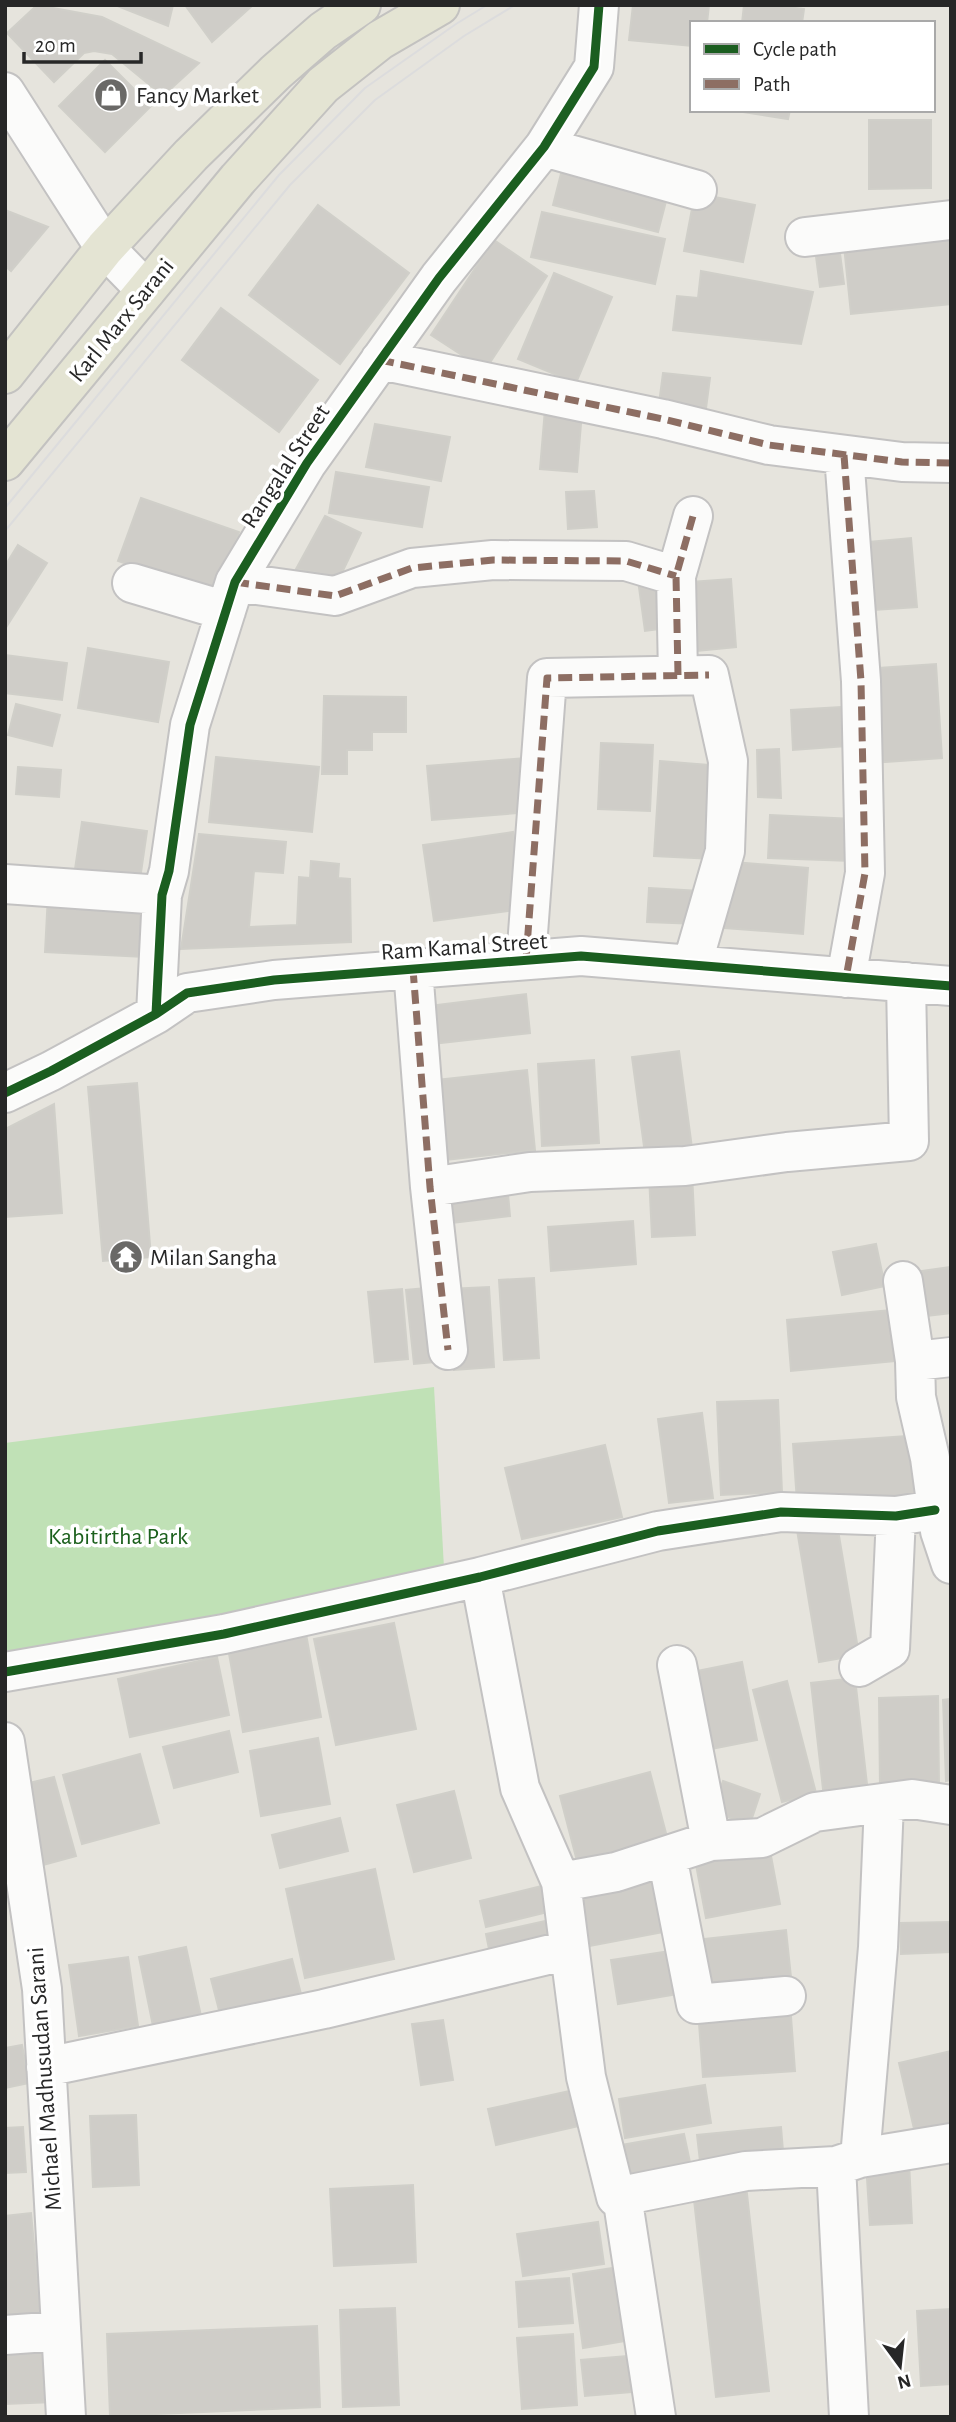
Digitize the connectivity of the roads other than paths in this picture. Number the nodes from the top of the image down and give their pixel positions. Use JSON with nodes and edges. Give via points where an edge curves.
{"nodes":[{"id":1,"x":361,"y":5,"type":"edge"},
{"id":2,"x":440,"y":5,"type":"edge"},
{"id":3,"x":599,"y":5,"type":"edge"},
{"id":4,"x":5,"y":92,"type":"edge"},
{"id":5,"x":544,"y":147,"type":"junction"},
{"id":6,"x":697,"y":190,"type":"dead end"},
{"id":7,"x":951,"y":220,"type":"edge"},
{"id":8,"x":805,"y":237,"type":"dead end"},
{"id":9,"x":105,"y":248,"type":"junction"},
{"id":10,"x":146,"y":290,"type":"junction"},
{"id":11,"x":380,"y":360,"type":"junction"},
{"id":12,"x":5,"y":374,"type":"edge"},
{"id":13,"x":844,"y":455,"type":"junction"},
{"id":14,"x":5,"y":461,"type":"edge"},
{"id":15,"x":951,"y":463,"type":"edge"},
{"id":16,"x":693,"y":516,"type":"dead end"},
{"id":17,"x":676,"y":576,"type":"junction"},
{"id":18,"x":132,"y":583,"type":"dead end"},
{"id":19,"x":230,"y":596,"type":"junction"},
{"id":20,"x":678,"y":675,"type":"junction"},
{"id":21,"x":5,"y":884,"type":"edge"},
{"id":22,"x":162,"y":895,"type":"junction"},
{"id":23,"x":526,"y":960,"type":"junction"},
{"id":24,"x":692,"y":965,"type":"junction"},
{"id":25,"x":413,"y":969,"type":"junction"},
{"id":26,"x":846,"y":978,"type":"junction"},
{"id":27,"x":906,"y":982,"type":"junction"},
{"id":28,"x":951,"y":986,"type":"edge"},
{"id":29,"x":156,"y":1014,"type":"junction"},
{"id":30,"x":5,"y":1093,"type":"edge"},
{"id":31,"x":430,"y":1187,"type":"junction"},
{"id":32,"x":903,"y":1281,"type":"dead end"},
{"id":33,"x":448,"y":1350,"type":"dead end"},
{"id":34,"x":933,"y":1359,"type":"edge"},
{"id":35,"x":935,"y":1510,"type":"junction"},
{"id":36,"x":896,"y":1516,"type":"junction"},
{"id":37,"x":951,"y":1564,"type":"edge"},
{"id":38,"x":480,"y":1577,"type":"junction"},
{"id":39,"x":677,"y":1665,"type":"dead end"},
{"id":40,"x":859,"y":1667,"type":"dead end"},
{"id":41,"x":5,"y":1672,"type":"edge"},
{"id":42,"x":5,"y":1742,"type":"edge"},
{"id":43,"x":884,"y":1803,"type":"junction"},
{"id":44,"x":951,"y":1805,"type":"edge"},
{"id":45,"x":712,"y":1841,"type":"junction"},
{"id":46,"x":667,"y":1856,"type":"junction"},
{"id":47,"x":561,"y":1882,"type":"junction"},
{"id":48,"x":16,"y":1894,"type":"edge"},
{"id":49,"x":568,"y":1950,"type":"junction"},
{"id":50,"x":786,"y":1996,"type":"dead end"},
{"id":51,"x":46,"y":2067,"type":"junction"},
{"id":52,"x":951,"y":2143,"type":"edge"},
{"id":53,"x":848,"y":2162,"type":"junction"},
{"id":54,"x":617,"y":2197,"type":"junction"},
{"id":55,"x":61,"y":2331,"type":"junction"},
{"id":56,"x":5,"y":2334,"type":"edge"},
{"id":57,"x":66,"y":2417,"type":"edge"},
{"id":58,"x":656,"y":2417,"type":"edge"},
{"id":59,"x":849,"y":2417,"type":"edge"}],
"edges":[{"from":1,"to":9,"type":"main road","via":[[276,72]]},
{"from":2,"to":10,"type":"main road","name":"Karl Marx Sarani","via":[[380,40],[323,85],[237,179]]},
{"from":3,"to":5,"type":"street","name":"Rangalal Street","via":[[594,67]]},
{"from":4,"to":9,"type":"street"},
{"from":5,"to":6,"type":"street"},
{"from":5,"to":11,"type":"street","name":"Rangalal Street"},
{"from":7,"to":8,"type":"street"},
{"from":9,"to":10,"type":"street"},
{"from":9,"to":12,"type":"main road"},
{"from":10,"to":14,"type":"main road","name":"Karl Marx Sarani"},
{"from":11,"to":13,"type":"street","via":[[769,445]]},
{"from":11,"to":19,"type":"street","name":"Rangalal Street","via":[[307,463]]},
{"from":13,"to":15,"type":"street"},
{"from":13,"to":26,"type":"street","via":[[861,681],[866,873]]},
{"from":16,"to":17,"type":"street"},
{"from":17,"to":19,"type":"street","via":[[626,561],[493,560],[412,568],[335,596]]},
{"from":17,"to":20,"type":"street"},
{"from":18,"to":19,"type":"street"},
{"from":19,"to":22,"type":"street","name":"Rangalal Street","via":[[190,725]]},
{"from":20,"to":23,"type":"street","via":[[547,678]]},
{"from":20,"to":24,"type":"street","via":[[709,675],[728,761],[725,851]]},
{"from":21,"to":22,"type":"street"},
{"from":22,"to":29,"type":"street","name":"Rangalal Street"},
{"from":23,"to":24,"type":"street","name":"Ram Kamal Street","via":[[581,956]]},
{"from":23,"to":25,"type":"street","name":"Ram Kamal Street"},
{"from":24,"to":26,"type":"street","name":"Ram Kamal Street"},
{"from":25,"to":29,"type":"street","name":"Ram Kamal Street","via":[[274,980],[187,993]]},
{"from":25,"to":31,"type":"street"},
{"from":26,"to":27,"type":"street","name":"Ram Kamal Street"},
{"from":27,"to":28,"type":"street","name":"Ram Kamal Street"},
{"from":27,"to":31,"type":"street","via":[[909,1141],[685,1166],[530,1172]]},
{"from":29,"to":30,"type":"street","name":"Ram Kamal Street"},
{"from":31,"to":33,"type":"street"},
{"from":32,"to":34,"type":"street"},
{"from":34,"to":35,"type":"street","via":[[916,1396],[930,1458]]},
{"from":35,"to":36,"type":"street"},
{"from":35,"to":37,"type":"street"},
{"from":36,"to":38,"type":"street","via":[[781,1512],[658,1531]]},
{"from":36,"to":40,"type":"street","via":[[890,1649]]},
{"from":38,"to":41,"type":"street","via":[[224,1634]]},
{"from":38,"to":47,"type":"street","via":[[520,1788]]},
{"from":39,"to":45,"type":"street"},
{"from":42,"to":48,"type":"street","name":"Michael Madhusudan Sarani"},
{"from":43,"to":44,"type":"street","via":[[912,1799]]},
{"from":43,"to":45,"type":"street","via":[[815,1812],[762,1839]]},
{"from":43,"to":53,"type":"street","via":[[878,1947]]},
{"from":45,"to":46,"type":"street"},
{"from":46,"to":47,"type":"street"},
{"from":46,"to":50,"type":"street","via":[[696,2004]]},
{"from":47,"to":49,"type":"street"},
{"from":48,"to":51,"type":"street","name":"Michael Madhusudan Sarani","via":[[42,1989]]},
{"from":49,"to":51,"type":"street","via":[[324,2009]]},
{"from":49,"to":54,"type":"street","via":[[586,2077]]},
{"from":51,"to":55,"type":"street","name":"Michael Madhusudan Sarani"},
{"from":52,"to":53,"type":"street"},
{"from":53,"to":54,"type":"street","via":[[746,2171]]},
{"from":53,"to":59,"type":"street"},
{"from":54,"to":58,"type":"street","via":[[623,2202]]},
{"from":55,"to":56,"type":"street"},
{"from":55,"to":57,"type":"street","name":"Michael Madhusudan Sarani"}]}
